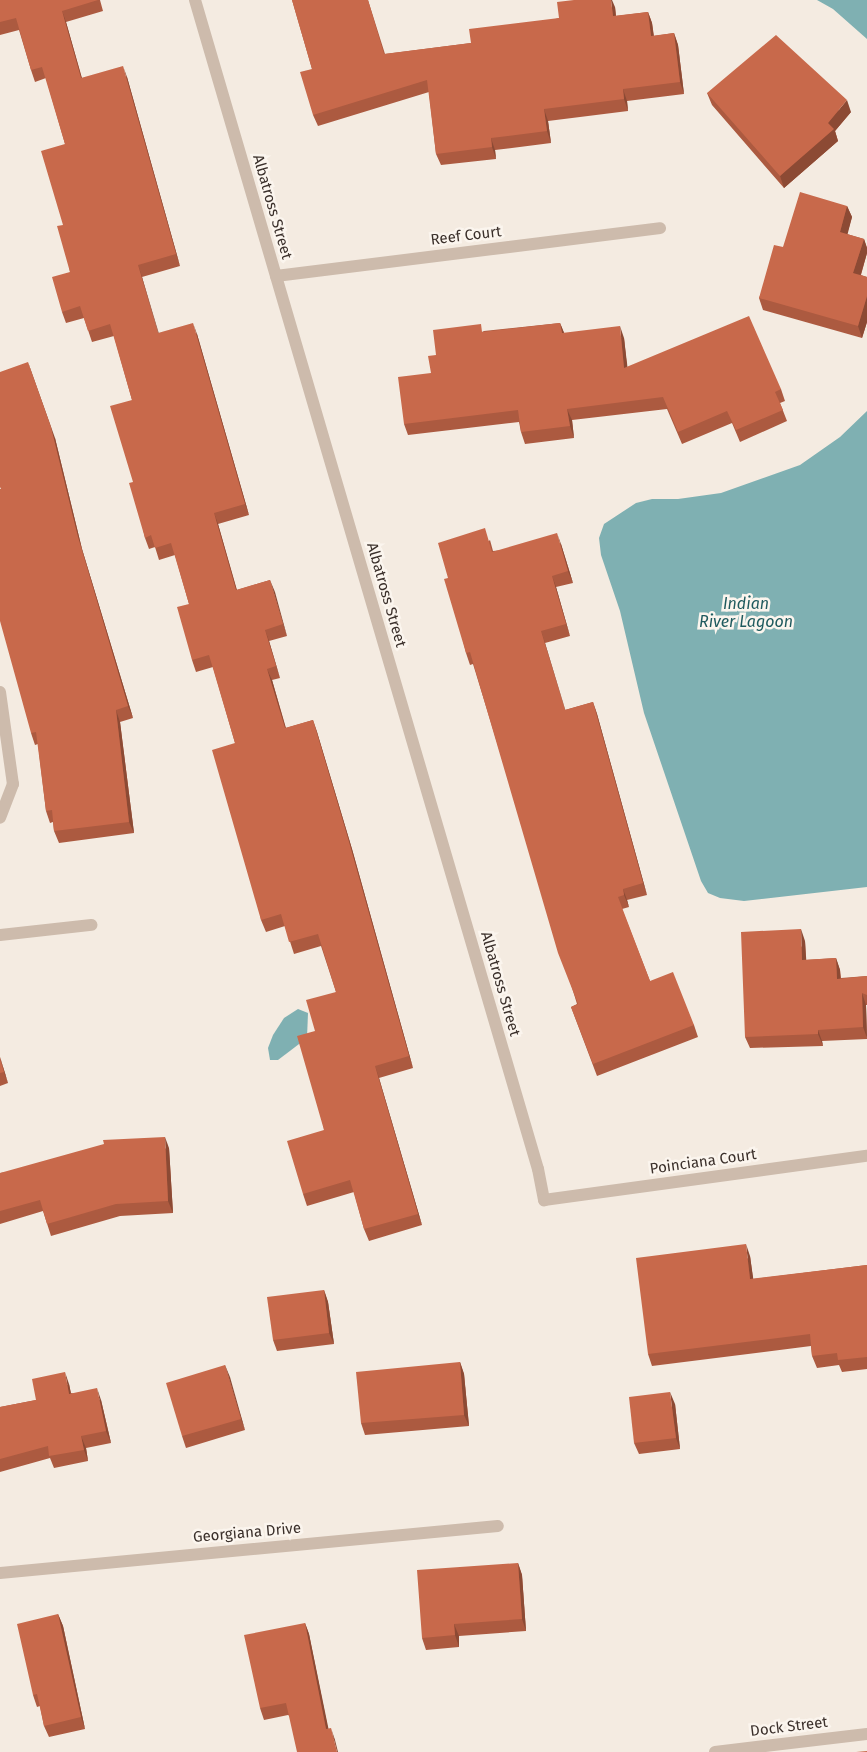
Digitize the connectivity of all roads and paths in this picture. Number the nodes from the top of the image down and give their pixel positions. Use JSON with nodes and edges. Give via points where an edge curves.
{"nodes":[{"id":1,"x":195,"y":0,"type":"edge"},
{"id":2,"x":660,"y":228,"type":"dead end"},
{"id":3,"x":276,"y":276,"type":"junction"},
{"id":4,"x":0,"y":692,"type":"edge"},
{"id":5,"x":0,"y":818,"type":"edge"},
{"id":6,"x":91,"y":924,"type":"dead end"},
{"id":7,"x":0,"y":935,"type":"edge"},
{"id":8,"x":867,"y":1156,"type":"edge"},
{"id":9,"x":544,"y":1200,"type":"joint"},
{"id":10,"x":498,"y":1526,"type":"dead end"},
{"id":11,"x":0,"y":1573,"type":"edge"},
{"id":12,"x":867,"y":1734,"type":"edge"},
{"id":13,"x":715,"y":1752,"type":"edge"}],
"edges":[{"from":1,"to":3,"type":"street","name":"Albatross Street"},
{"from":2,"to":3,"type":"street","name":"Reef Court"},
{"from":3,"to":9,"type":"street","name":"Albatross Street"},
{"from":4,"to":5,"type":"street","via":[[13,784]]},
{"from":6,"to":7,"type":"street"},
{"from":8,"to":9,"type":"street","name":"Poinciana Court"},
{"from":10,"to":11,"type":"street","name":"Georgiana Drive"},
{"from":12,"to":13,"type":"street","name":"Dock Street"}]}
